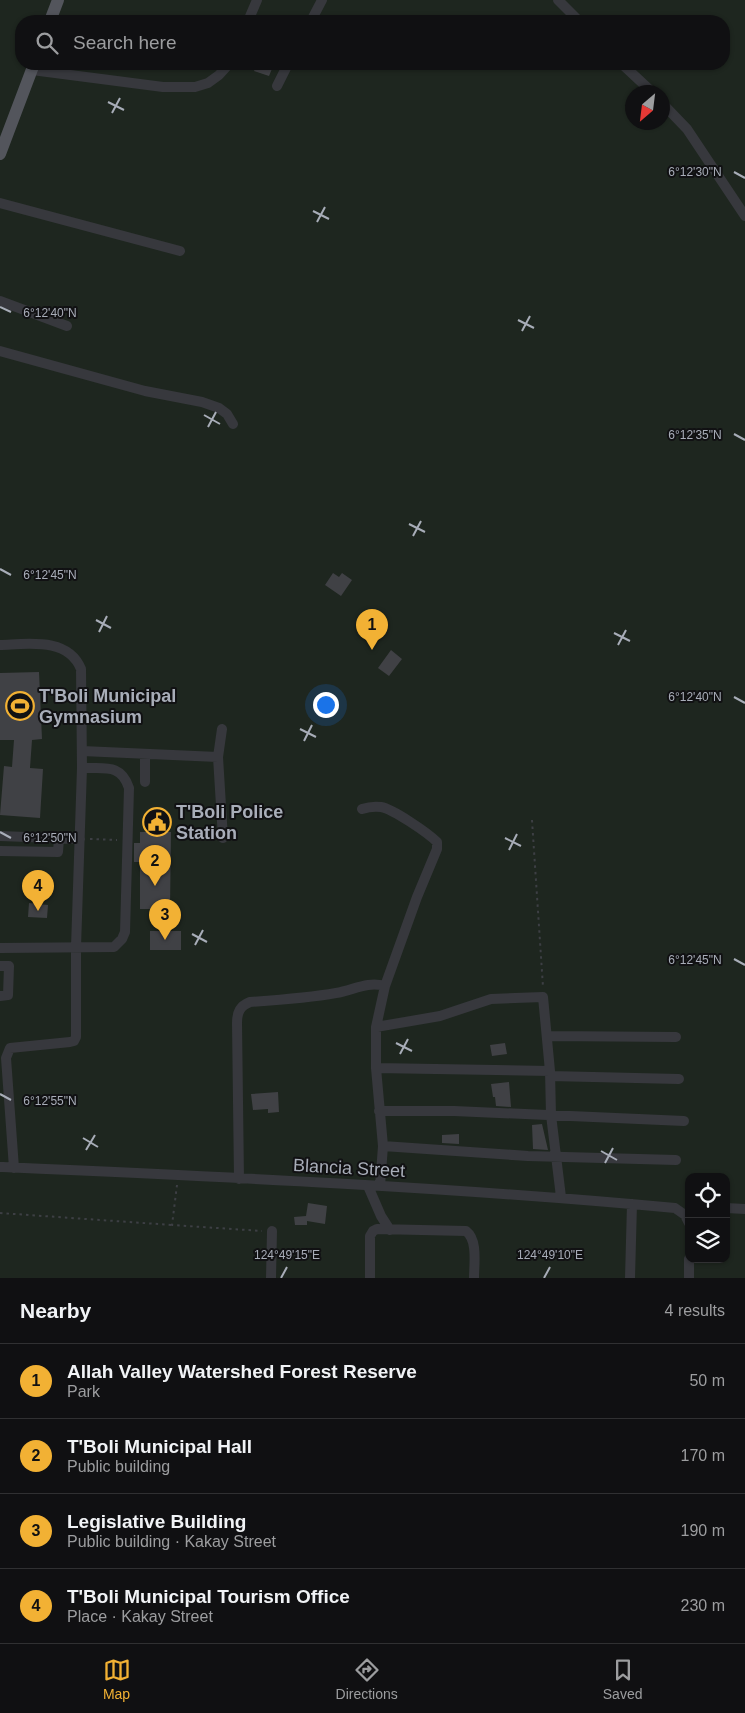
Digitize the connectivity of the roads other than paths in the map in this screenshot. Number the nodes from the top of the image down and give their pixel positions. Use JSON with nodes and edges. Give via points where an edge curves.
{"nodes":[{"id":1,"x":58,"y":0,"type":"edge"},
{"id":2,"x":257,"y":0,"type":"edge"},
{"id":3,"x":322,"y":0,"type":"edge"},
{"id":4,"x":558,"y":0,"type":"edge"},
{"id":5,"x":52,"y":15,"type":"edge"},
{"id":6,"x":251,"y":15,"type":"edge"},
{"id":7,"x":314,"y":15,"type":"edge"},
{"id":8,"x":573,"y":15,"type":"edge"},
{"id":9,"x":32,"y":70,"type":"edge"},
{"id":10,"x":52,"y":70,"type":"edge"},
{"id":11,"x":224,"y":70,"type":"edge"},
{"id":12,"x":285,"y":70,"type":"edge"},
{"id":13,"x":628,"y":70,"type":"edge"},
{"id":14,"x":644,"y":85,"type":"edge"},
{"id":15,"x":277,"y":86,"type":"dead end"},
{"id":16,"x":670,"y":111,"type":"edge"},
{"id":17,"x":0,"y":154,"type":"edge"},
{"id":18,"x":0,"y":203,"type":"edge"},
{"id":19,"x":745,"y":216,"type":"edge"},
{"id":20,"x":180,"y":251,"type":"dead end"},
{"id":21,"x":0,"y":300,"type":"edge"},
{"id":22,"x":67,"y":326,"type":"dead end"},
{"id":23,"x":0,"y":351,"type":"edge"},
{"id":24,"x":233,"y":424,"type":"dead end"},
{"id":25,"x":0,"y":645,"type":"edge"},
{"id":26,"x":222,"y":729,"type":"dead end"},
{"id":27,"x":82,"y":751,"type":"junction"},
{"id":28,"x":145,"y":754,"type":"junction"},
{"id":29,"x":218,"y":757,"type":"junction"},
{"id":30,"x":82,"y":768,"type":"junction"},
{"id":31,"x":145,"y":782,"type":"dead end"},
{"id":32,"x":362,"y":809,"type":"dead end"},
{"id":33,"x":0,"y":836,"type":"edge"},
{"id":34,"x":59,"y":838,"type":"junction"},
{"id":35,"x":223,"y":838,"type":"dead end"},
{"id":36,"x":80,"y":839,"type":"junction"},
{"id":37,"x":0,"y":851,"type":"edge"},
{"id":38,"x":0,"y":948,"type":"edge"},
{"id":39,"x":76,"y":948,"type":"junction"},
{"id":40,"x":0,"y":966,"type":"edge"},
{"id":41,"x":385,"y":986,"type":"junction"},
{"id":42,"x":0,"y":996,"type":"edge"},
{"id":43,"x":376,"y":1027,"type":"junction"},
{"id":44,"x":547,"y":1036,"type":"junction"},
{"id":45,"x":676,"y":1037,"type":"dead end"},
{"id":46,"x":376,"y":1068,"type":"junction"},
{"id":47,"x":550,"y":1074,"type":"junction"},
{"id":48,"x":679,"y":1079,"type":"dead end"},
{"id":49,"x":380,"y":1112,"type":"junction"},
{"id":50,"x":551,"y":1115,"type":"junction"},
{"id":51,"x":684,"y":1121,"type":"dead end"},
{"id":52,"x":382,"y":1146,"type":"junction"},
{"id":53,"x":556,"y":1156,"type":"junction"},
{"id":54,"x":676,"y":1160,"type":"dead end"},
{"id":55,"x":0,"y":1168,"type":"edge"},
{"id":56,"x":14,"y":1168,"type":"junction"},
{"id":57,"x":238,"y":1179,"type":"junction"},
{"id":58,"x":368,"y":1186,"type":"junction"},
{"id":59,"x":380,"y":1186,"type":"junction"},
{"id":60,"x":561,"y":1198,"type":"junction"},
{"id":61,"x":632,"y":1204,"type":"junction"},
{"id":62,"x":730,"y":1208,"type":"edge"},
{"id":63,"x":685,"y":1209,"type":"edge"},
{"id":64,"x":745,"y":1209,"type":"edge"},
{"id":65,"x":390,"y":1230,"type":"junction"},
{"id":66,"x":272,"y":1232,"type":"road end"},
{"id":67,"x":689,"y":1263,"type":"edge"},
{"id":68,"x":270,"y":1278,"type":"edge"},
{"id":69,"x":370,"y":1278,"type":"edge"},
{"id":70,"x":474,"y":1278,"type":"edge"},
{"id":71,"x":630,"y":1278,"type":"edge"},
{"id":72,"x":689,"y":1278,"type":"edge"}],
"edges":[{"from":1,"to":5,"type":"main road"},
{"from":2,"to":6,"type":"street"},
{"from":3,"to":7,"type":"street"},
{"from":4,"to":8,"type":"street"},
{"from":9,"to":17,"type":"main road"},
{"from":10,"to":11,"type":"street","via":[[163,87],[194,87],[208,83]]},
{"from":12,"to":15,"type":"street"},
{"from":13,"to":14,"type":"street"},
{"from":16,"to":19,"type":"street","via":[[687,129]]},
{"from":18,"to":20,"type":"street"},
{"from":21,"to":22,"type":"street"},
{"from":23,"to":24,"type":"street","via":[[120,384],[202,402],[223,411]]},
{"from":25,"to":27,"type":"street","via":[[53,645],[71,654],[78,662],[81,669]]},
{"from":26,"to":29,"type":"street"},
{"from":27,"to":28,"type":"street"},
{"from":27,"to":30,"type":"street"},
{"from":28,"to":29,"type":"street"},
{"from":28,"to":31,"type":"street"},
{"from":29,"to":35,"type":"street"},
{"from":30,"to":36,"type":"street"},
{"from":30,"to":39,"type":"street","via":[[121,772],[129,788],[125,932],[114,947]]},
{"from":32,"to":41,"type":"street","via":[[383,807],[437,842],[438,849],[417,896]]},
{"from":33,"to":34,"type":"street"},
{"from":34,"to":36,"type":"street"},
{"from":34,"to":37,"type":"street","via":[[58,852]]},
{"from":36,"to":39,"type":"street"},
{"from":38,"to":39,"type":"street"},
{"from":39,"to":56,"type":"street","via":[[74,1041],[10,1048],[7,1052]]},
{"from":40,"to":42,"type":"street","via":[[9,966],[8,996]]},
{"from":41,"to":43,"type":"street"},
{"from":41,"to":57,"type":"street","via":[[368,984],[323,995],[243,1005],[237,1023]]},
{"from":43,"to":44,"type":"street","via":[[440,1016],[491,999],[543,997]]},
{"from":43,"to":46,"type":"street"},
{"from":44,"to":45,"type":"street"},
{"from":44,"to":47,"type":"street"},
{"from":46,"to":47,"type":"street"},
{"from":46,"to":49,"type":"street"},
{"from":47,"to":48,"type":"street"},
{"from":47,"to":50,"type":"street"},
{"from":49,"to":50,"type":"street"},
{"from":49,"to":52,"type":"street"},
{"from":50,"to":51,"type":"street"},
{"from":50,"to":53,"type":"street"},
{"from":52,"to":53,"type":"street"},
{"from":52,"to":59,"type":"street"},
{"from":53,"to":54,"type":"street"},
{"from":53,"to":60,"type":"street"},
{"from":55,"to":56,"type":"street","name":"Blancia Street"},
{"from":56,"to":57,"type":"street","name":"Blancia Street"},
{"from":57,"to":58,"type":"street","name":"Blancia Street"},
{"from":58,"to":59,"type":"street","name":"Blancia Street"},
{"from":58,"to":65,"type":"street"},
{"from":59,"to":60,"type":"street","name":"Blancia Street"},
{"from":60,"to":61,"type":"street","name":"Blancia Street"},
{"from":61,"to":63,"type":"street","name":"Blancia Street"},
{"from":61,"to":71,"type":"street"},
{"from":62,"to":64,"type":"street"},
{"from":65,"to":69,"type":"street","via":[[377,1229],[370,1236]]},
{"from":65,"to":70,"type":"street","via":[[466,1231],[474,1246]]},
{"from":66,"to":68,"type":"street"},
{"from":67,"to":72,"type":"street"}]}
